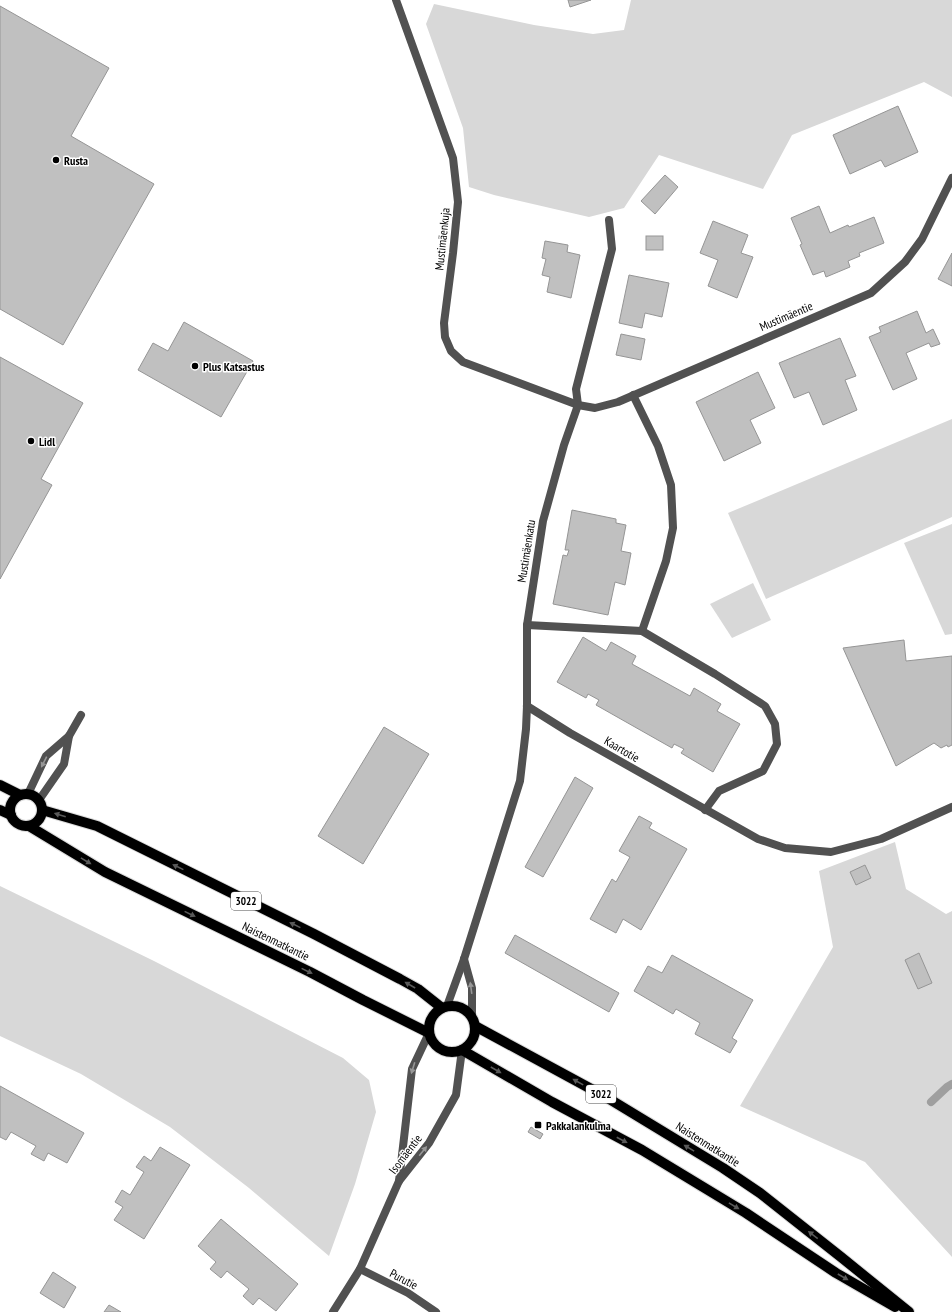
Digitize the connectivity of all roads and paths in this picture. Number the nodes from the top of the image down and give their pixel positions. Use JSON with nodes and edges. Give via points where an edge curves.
{"nodes":[{"id":1,"x":396,"y":0,"type":"edge"},
{"id":2,"x":952,"y":178,"type":"edge"},
{"id":3,"x":609,"y":220,"type":"dead end"},
{"id":4,"x":633,"y":396,"type":"junction"},
{"id":5,"x":578,"y":405,"type":"junction"},
{"id":6,"x":527,"y":625,"type":"junction"},
{"id":7,"x":642,"y":630,"type":"junction"},
{"id":8,"x":527,"y":706,"type":"junction"},
{"id":9,"x":81,"y":715,"type":"dead end"},
{"id":10,"x":69,"y":736,"type":"junction"},
{"id":11,"x":0,"y":785,"type":"edge"},
{"id":12,"x":24,"y":795,"type":"junction"},
{"id":13,"x":41,"y":805,"type":"junction"},
{"id":14,"x":952,"y":806,"type":"edge"},
{"id":15,"x":0,"y":810,"type":"edge"},
{"id":16,"x":705,"y":810,"type":"junction"},
{"id":17,"x":11,"y":815,"type":"junction"},
{"id":18,"x":29,"y":826,"type":"junction"},
{"id":19,"x":464,"y":959,"type":"junction"},
{"id":20,"x":444,"y":1007,"type":"junction"},
{"id":21,"x":474,"y":1022,"type":"junction"},
{"id":22,"x":429,"y":1033,"type":"junction"},
{"id":23,"x":462,"y":1050,"type":"junction"},
{"id":24,"x":399,"y":1181,"type":"junction"},
{"id":25,"x":360,"y":1269,"type":"junction"},
{"id":26,"x":333,"y":1312,"type":"edge"},
{"id":27,"x":436,"y":1312,"type":"edge"},
{"id":28,"x":903,"y":1312,"type":"edge"},
{"id":29,"x":909,"y":1312,"type":"edge"}],
"edges":[{"from":1,"to":5,"type":"street","name":"Mustimäenkuja","via":[[453,158],[458,202],[444,323],[445,338],[451,351],[463,362]]},
{"from":2,"to":4,"type":"street","name":"Mustimäentie","via":[[922,239],[905,262],[871,293]]},
{"from":3,"to":5,"type":"street","via":[[612,249],[576,389]]},
{"from":4,"to":5,"type":"street","name":"Mustimäentie","via":[[595,408]]},
{"from":4,"to":7,"type":"street","via":[[658,446],[671,485],[673,528],[666,561]]},
{"from":5,"to":6,"type":"street","name":"Mustimäenkatu","via":[[543,522]]},
{"from":6,"to":7,"type":"street"},
{"from":6,"to":8,"type":"street","name":"Mustimäenkatu"},
{"from":7,"to":16,"type":"street","via":[[765,706],[775,724],[777,744],[763,770],[719,791]]},
{"from":8,"to":16,"type":"street","name":"Kaartotie"},
{"from":8,"to":19,"type":"street","via":[[520,781]]},
{"from":9,"to":10,"type":"street"},
{"from":10,"to":12,"type":"street","one_way":true,"via":[[46,756]]},
{"from":10,"to":13,"type":"street","via":[[64,764]]},
{"from":11,"to":12,"type":"main road","number":"3022"},
{"from":12,"to":13,"type":"main road","number":"3022","via":[[34,796]]},
{"from":12,"to":17,"type":"main road","via":[[14,800],[10,807]]},
{"from":13,"to":18,"type":"main road","via":[[41,817]]},
{"from":20,"to":13,"type":"main road","name":"Naistenmatkantie","number":"3022","one_way":true,"via":[[418,989],[306,930],[97,826]]},
{"from":14,"to":16,"type":"street","name":"Kaartotie","via":[[881,839],[831,852],[785,848],[758,839]]},
{"from":15,"to":17,"type":"main road"},
{"from":17,"to":18,"type":"main road","via":[[21,826]]},
{"from":18,"to":22,"type":"main road","name":"Naistenmatkantie","one_way":true,"via":[[105,872]]},
{"from":19,"to":20,"type":"street"},
{"from":21,"to":19,"type":"street","one_way":true,"via":[[472,988]]},
{"from":20,"to":21,"type":"main road","number":"3022","via":[[456,1006],[465,1010]]},
{"from":20,"to":22,"type":"main road","via":[[434,1014],[429,1023]]},
{"from":21,"to":23,"type":"main road","via":[[474,1036],[470,1044]]},
{"from":29,"to":21,"type":"main road","name":"Naistenmatkantie","number":"3022","one_way":true,"via":[[760,1193],[723,1168],[606,1097]]},
{"from":22,"to":23,"type":"main road","via":[[434,1044],[444,1051]]},
{"from":22,"to":24,"type":"street","one_way":true,"via":[[412,1069]]},
{"from":24,"to":23,"type":"street","name":"Isomäentie","one_way":true,"via":[[430,1143],[456,1095]]},
{"from":23,"to":28,"type":"main road","one_way":true,"via":[[655,1158],[746,1213],[836,1273]]},
{"from":24,"to":25,"type":"street","name":"Isomäentie"},
{"from":25,"to":26,"type":"street","name":"Isomäentie"},
{"from":25,"to":27,"type":"street","name":"Purutie","via":[[408,1293]]}]}
